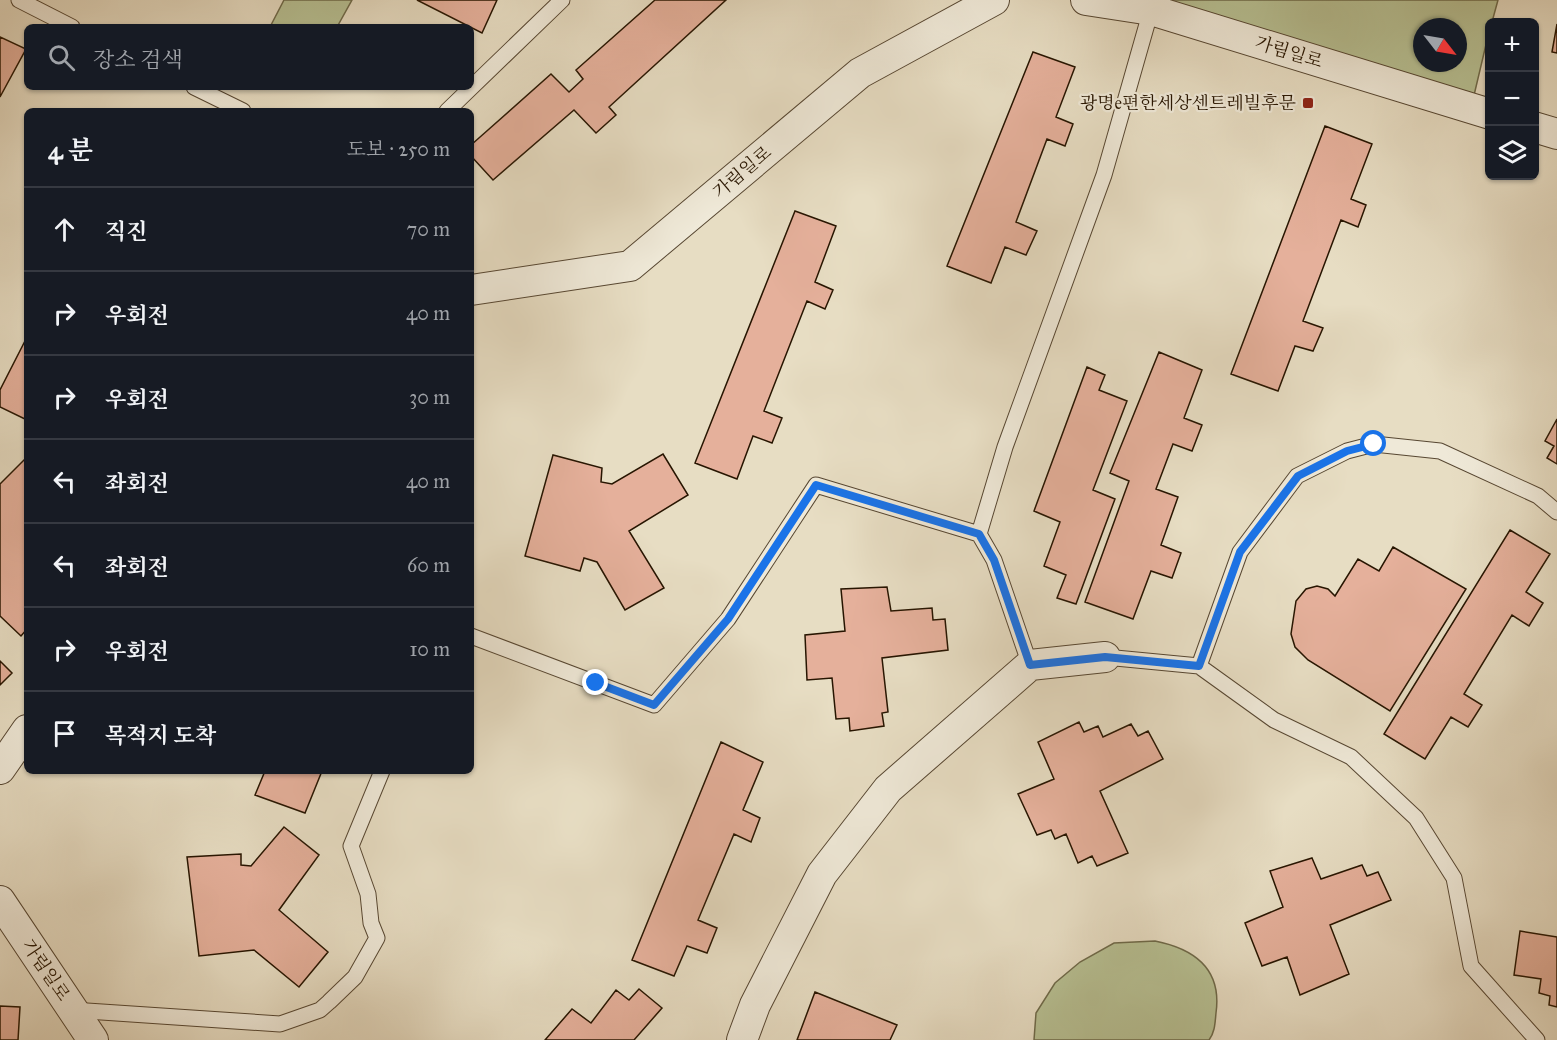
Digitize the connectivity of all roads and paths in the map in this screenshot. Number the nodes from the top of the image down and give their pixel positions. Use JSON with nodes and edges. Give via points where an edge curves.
{"nodes":[{"id":1,"x":19,"y":0,"type":"edge"},
{"id":2,"x":562,"y":0,"type":"edge"},
{"id":3,"x":994,"y":0,"type":"edge"},
{"id":4,"x":1086,"y":0,"type":"edge"},
{"id":5,"x":1154,"y":5,"type":"edge"},
{"id":6,"x":66,"y":24,"type":"edge"},
{"id":7,"x":474,"y":85,"type":"edge"},
{"id":8,"x":200,"y":90,"type":"edge"},
{"id":9,"x":469,"y":90,"type":"edge"},
{"id":10,"x":237,"y":108,"type":"edge"},
{"id":11,"x":450,"y":108,"type":"edge"},
{"id":12,"x":1485,"y":112,"type":"edge"},
{"id":13,"x":1539,"y":129,"type":"edge"},
{"id":14,"x":1557,"y":134,"type":"edge"},
{"id":15,"x":474,"y":290,"type":"edge"},
{"id":16,"x":1557,"y":513,"type":"edge"},
{"id":17,"x":979,"y":534,"type":"junction"},
{"id":18,"x":474,"y":637,"type":"edge"},
{"id":19,"x":1105,"y":657,"type":"joint"},
{"id":20,"x":1030,"y":665,"type":"junction"},
{"id":21,"x":1199,"y":666,"type":"junction"},
{"id":22,"x":24,"y":734,"type":"edge"},
{"id":23,"x":0,"y":769,"type":"edge"},
{"id":24,"x":381,"y":774,"type":"edge"},
{"id":25,"x":0,"y":901,"type":"edge"},
{"id":26,"x":72,"y":1010,"type":"junction"},
{"id":27,"x":93,"y":1040,"type":"edge"},
{"id":28,"x":742,"y":1040,"type":"edge"},
{"id":29,"x":1537,"y":1040,"type":"edge"}],
"edges":[{"from":1,"to":6,"type":"lane"},
{"from":2,"to":7,"type":"lane"},
{"from":3,"to":15,"type":"street","name":"가림일로","via":[[860,73],[630,266]]},
{"from":4,"to":5,"type":"street","name":"가림일로"},
{"from":5,"to":12,"type":"street","name":"가림일로"},
{"from":5,"to":17,"type":"lane","via":[[1104,175],[1005,447]]},
{"from":8,"to":10,"type":"lane"},
{"from":9,"to":11,"type":"lane"},
{"from":13,"to":14,"type":"street"},
{"from":16,"to":21,"type":"lane","via":[[1538,496],[1440,451],[1374,444],[1347,451],[1298,476],[1240,552]]},
{"from":17,"to":18,"type":"lane","via":[[816,485],[728,619],[654,705]]},
{"from":17,"to":20,"type":"lane","via":[[994,560]]},
{"from":19,"to":20,"type":"street"},
{"from":19,"to":21,"type":"lane"},
{"from":20,"to":28,"type":"street","via":[[888,789],[822,874],[755,1005]]},
{"from":21,"to":29,"type":"lane","via":[[1274,720],[1351,757],[1416,818],[1454,878],[1471,966]]},
{"from":22,"to":23,"type":"street"},
{"from":24,"to":26,"type":"lane","via":[[351,846],[368,894],[376,938],[355,977],[320,1010],[280,1024]]},
{"from":25,"to":26,"type":"street","name":"가림일로"},
{"from":26,"to":27,"type":"street","name":"가림일로"}]}
